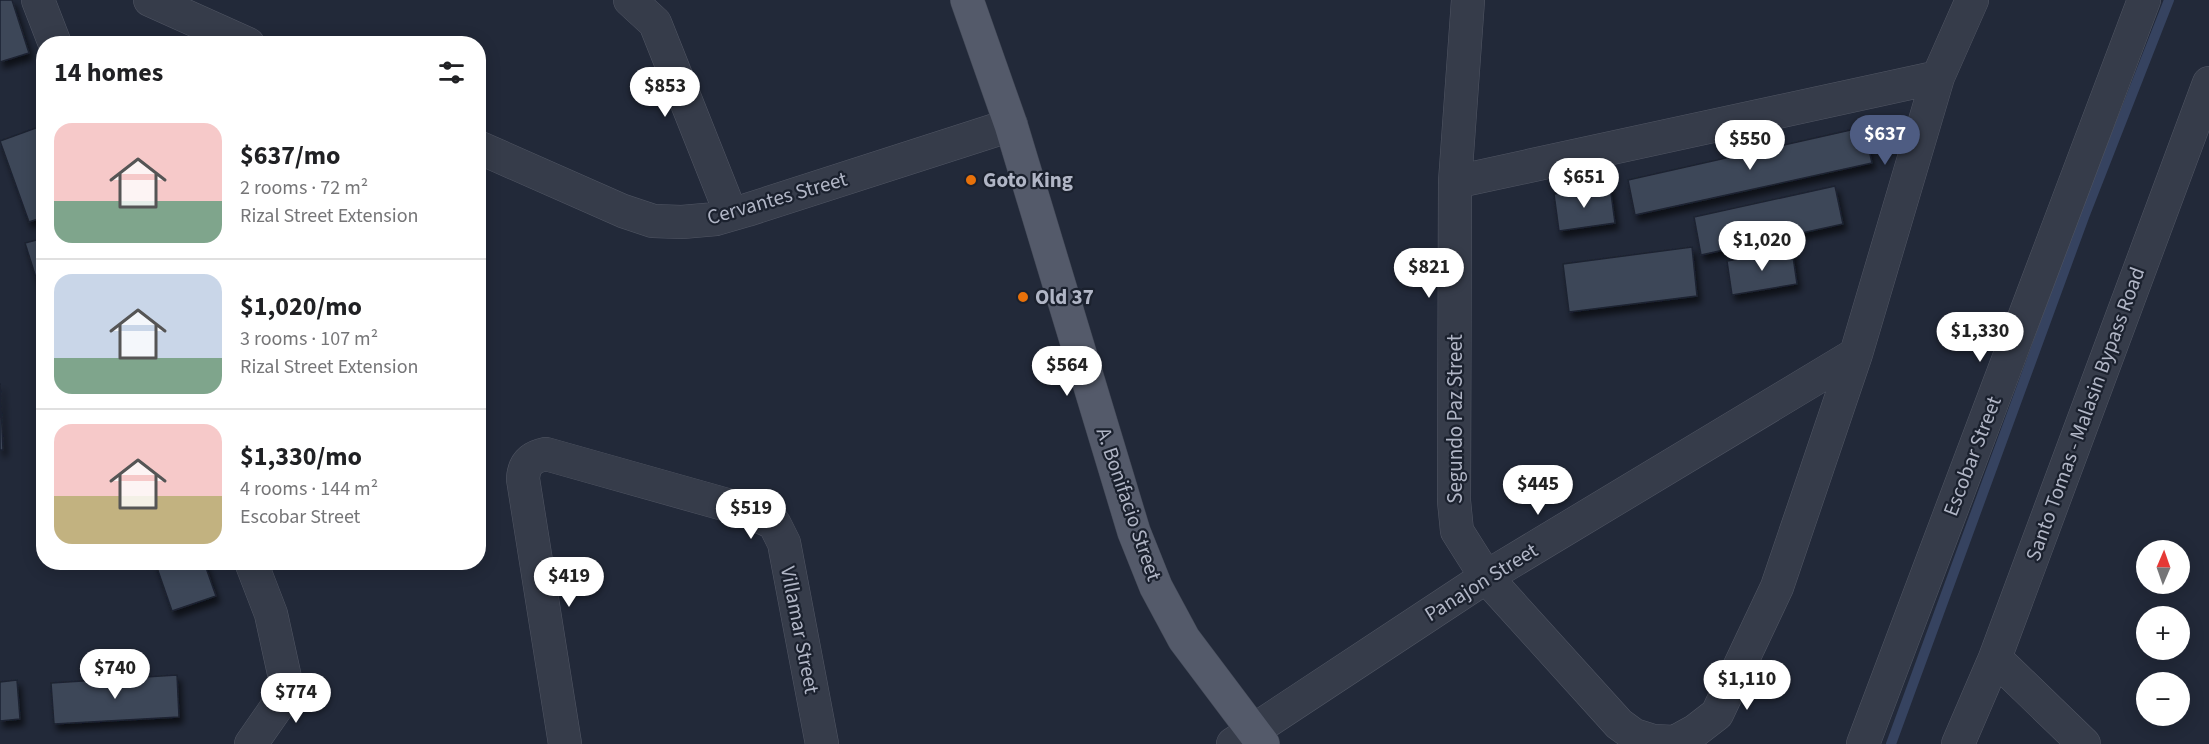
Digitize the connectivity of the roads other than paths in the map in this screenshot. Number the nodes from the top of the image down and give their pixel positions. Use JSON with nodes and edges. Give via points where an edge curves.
{"nodes":[{"id":1,"x":38,"y":0,"type":"edge"},
{"id":2,"x":150,"y":0,"type":"edge"},
{"id":3,"x":630,"y":0,"type":"edge"},
{"id":4,"x":967,"y":0,"type":"edge"},
{"id":5,"x":1468,"y":0,"type":"edge"},
{"id":6,"x":1972,"y":0,"type":"edge"},
{"id":7,"x":2144,"y":0,"type":"edge"},
{"id":8,"x":52,"y":36,"type":"edge"},
{"id":9,"x":230,"y":36,"type":"edge"},
{"id":10,"x":1938,"y":77,"type":"junction"},
{"id":11,"x":2209,"y":83,"type":"edge"},
{"id":12,"x":1011,"y":125,"type":"junction"},
{"id":13,"x":486,"y":151,"type":"edge"},
{"id":14,"x":1455,"y":182,"type":"junction"},
{"id":15,"x":731,"y":214,"type":"junction"},
{"id":16,"x":1856,"y":354,"type":"junction"},
{"id":17,"x":254,"y":570,"type":"edge"},
{"id":18,"x":1486,"y":577,"type":"junction"},
{"id":19,"x":1995,"y":658,"type":"junction"},
{"id":20,"x":1250,"y":740,"type":"edge"},
{"id":21,"x":251,"y":744,"type":"edge"},
{"id":22,"x":565,"y":744,"type":"edge"},
{"id":23,"x":822,"y":744,"type":"edge"},
{"id":24,"x":1863,"y":744,"type":"edge"},
{"id":25,"x":1958,"y":744,"type":"edge"},
{"id":26,"x":2084,"y":744,"type":"edge"}],
"edges":[{"from":1,"to":8,"type":"street"},
{"from":2,"to":9,"type":"street"},
{"from":3,"to":15,"type":"street","via":[[655,23]]},
{"from":4,"to":12,"type":"main road","name":"A. Bonifacio Street"},
{"from":5,"to":14,"type":"street","name":"Segundo Paz Street"},
{"from":6,"to":10,"type":"street","name":"Segundo Paz Street"},
{"from":7,"to":24,"type":"street","name":"Escobar Street"},
{"from":10,"to":14,"type":"street"},
{"from":10,"to":16,"type":"street","name":"Segundo Paz Street"},
{"from":11,"to":19,"type":"street","name":"Santo Tomas - Malasin Bypass Road"},
{"from":12,"to":15,"type":"street","name":"Cervantes Street"},
{"from":12,"to":20,"type":"main road","name":"A. Bonifacio Street","via":[[1134,532],[1184,639]]},
{"from":13,"to":15,"type":"street","name":"Cervantes Street","via":[[653,221],[716,219]]},
{"from":14,"to":18,"type":"street","name":"Segundo Paz Street","via":[[1454,501],[1457,531]]},
{"from":16,"to":18,"type":"street","name":"Panajon Street"},
{"from":16,"to":18,"type":"street","name":"Segundo Paz Street","via":[[1777,587],[1717,714],[1695,731],[1675,742],[1653,741],[1634,735],[1619,724]]},
{"from":17,"to":21,"type":"street","via":[[271,614],[285,678],[276,708]]},
{"from":18,"to":20,"type":"street","name":"Panajon Street"},
{"from":19,"to":25,"type":"street","name":"Santo Tomas - Malasin Bypass Road"},
{"from":19,"to":26,"type":"street"},
{"from":22,"to":23,"type":"street","name":"Villamar Street","via":[[522,479],[528,461],[546,454],[745,510],[774,524],[784,543]]}]}
